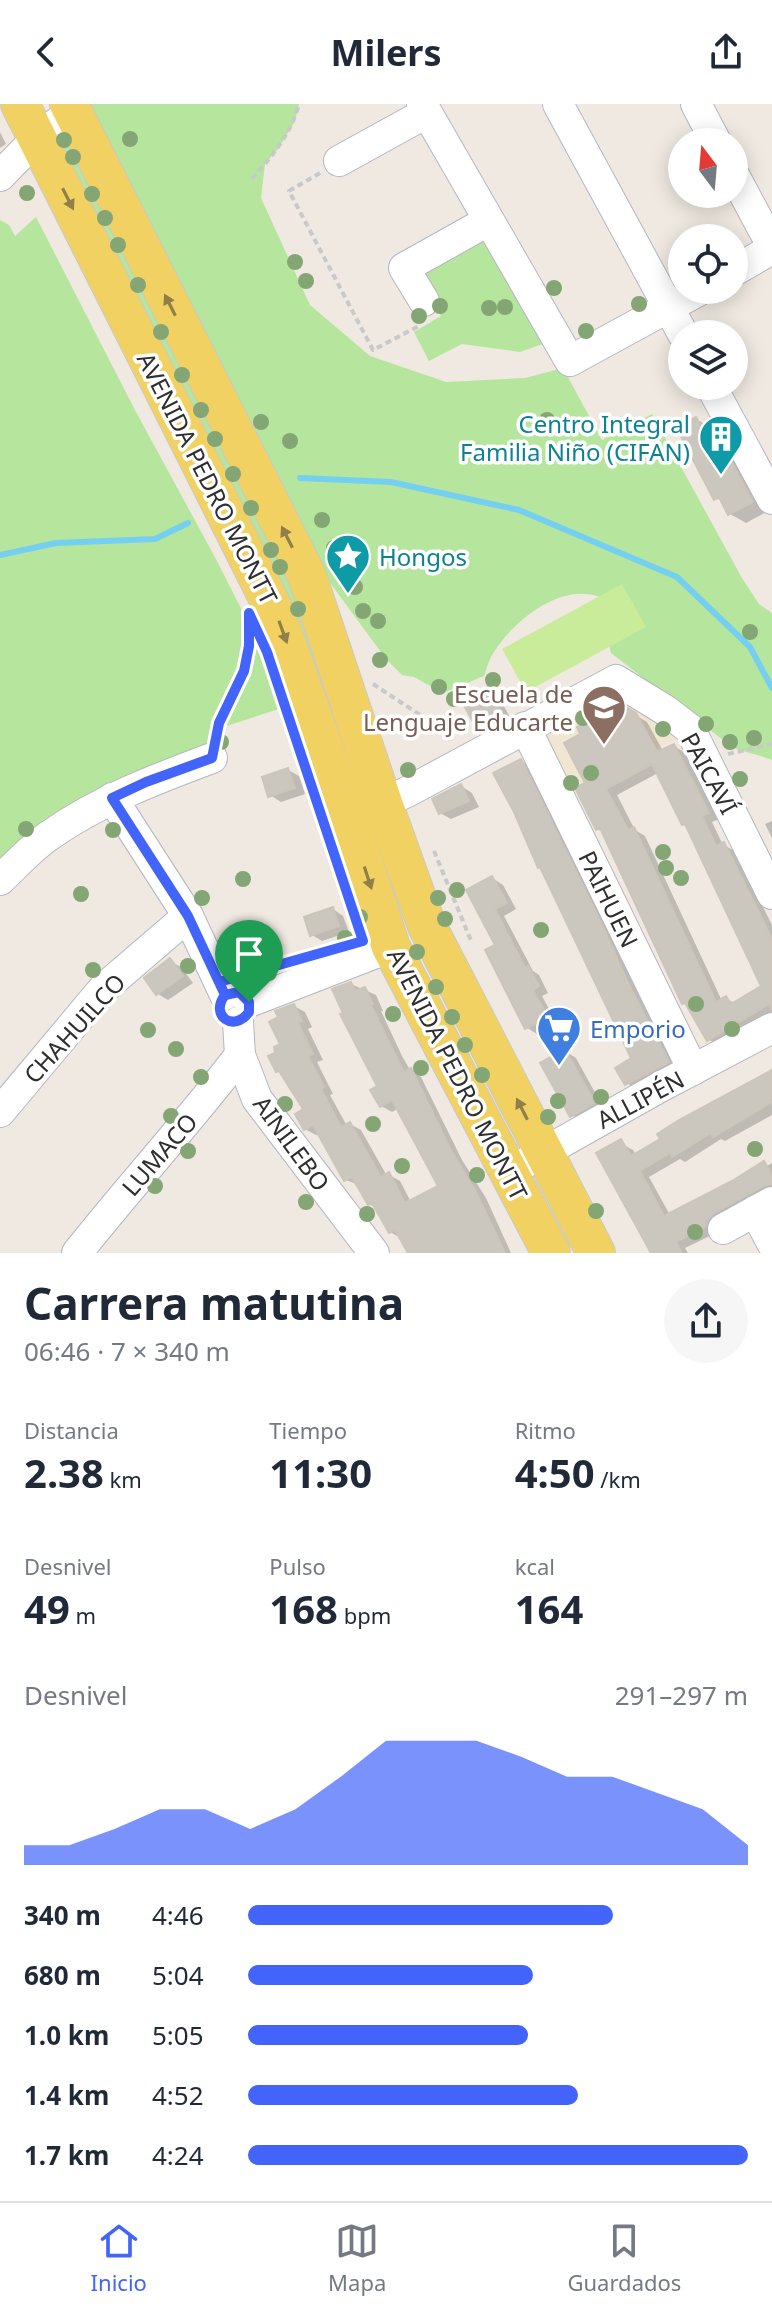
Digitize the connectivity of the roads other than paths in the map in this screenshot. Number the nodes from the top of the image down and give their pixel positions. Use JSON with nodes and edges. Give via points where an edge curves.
{"nodes":[{"id":1,"x":20,"y":104,"type":"edge"},
{"id":2,"x":558,"y":104,"type":"edge"},
{"id":3,"x":696,"y":104,"type":"edge"},
{"id":4,"x":71,"y":108,"type":"edge"},
{"id":5,"x":424,"y":108,"type":"edge"},
{"id":6,"x":709,"y":128,"type":"edge"},
{"id":7,"x":37,"y":138,"type":"junction"},
{"id":8,"x":339,"y":161,"type":"road end"},
{"id":9,"x":0,"y":176,"type":"edge"},
{"id":10,"x":748,"y":202,"type":"edge"},
{"id":11,"x":488,"y":221,"type":"junction"},
{"id":12,"x":772,"y":248,"type":"edge"},
{"id":13,"x":748,"y":263,"type":"edge"},
{"id":14,"x":424,"y":301,"type":"road end"},
{"id":15,"x":676,"y":304,"type":"edge"},
{"id":16,"x":669,"y":308,"type":"junction"},
{"id":17,"x":675,"y":320,"type":"edge"},
{"id":18,"x":719,"y":400,"type":"edge"},
{"id":19,"x":772,"y":499,"type":"edge"},
{"id":20,"x":525,"y":727,"type":"junction"},
{"id":21,"x":212,"y":758,"type":"road end"},
{"id":22,"x":112,"y":798,"type":"junction"},
{"id":23,"x":383,"y":803,"type":"junction"},
{"id":24,"x":349,"y":818,"type":"junction"},
{"id":25,"x":0,"y":880,"type":"edge"},
{"id":26,"x":772,"y":894,"type":"edge"},
{"id":27,"x":188,"y":916,"type":"junction"},
{"id":28,"x":391,"y":947,"type":"junction"},
{"id":29,"x":237,"y":1006,"type":"junction"},
{"id":30,"x":772,"y":1028,"type":"edge"},
{"id":31,"x":240,"y":1055,"type":"junction"},
{"id":32,"x":693,"y":1070,"type":"junction"},
{"id":33,"x":257,"y":1099,"type":"junction"},
{"id":34,"x":205,"y":1100,"type":"junction"},
{"id":35,"x":0,"y":1112,"type":"edge"},
{"id":36,"x":543,"y":1151,"type":"junction"},
{"id":37,"x":509,"y":1172,"type":"junction"},
{"id":38,"x":764,"y":1207,"type":"edge"},
{"id":39,"x":723,"y":1229,"type":"dead end"},
{"id":40,"x":772,"y":1243,"type":"edge"},
{"id":41,"x":77,"y":1253,"type":"edge"},
{"id":42,"x":374,"y":1253,"type":"edge"},
{"id":43,"x":551,"y":1253,"type":"edge"},
{"id":44,"x":596,"y":1253,"type":"edge"}],
"edges":[{"from":1,"to":7,"type":"main road","name":"AVENIDA PEDRO MONTT"},
{"from":2,"to":16,"type":"street"},
{"from":3,"to":6,"type":"street"},
{"from":4,"to":7,"type":"street"},
{"from":23,"to":4,"type":"main road","name":"AVENIDA PEDRO MONTT","one_way":true,"via":[[307,576]]},
{"from":5,"to":8,"type":"street"},
{"from":5,"to":11,"type":"street"},
{"from":7,"to":9,"type":"street"},
{"from":7,"to":24,"type":"main road","name":"AVENIDA PEDRO MONTT","one_way":true,"via":[[276,614]]},
{"from":10,"to":12,"type":"street"},
{"from":11,"to":14,"type":"street","via":[[404,268]]},
{"from":11,"to":16,"type":"street","via":[[570,361]]},
{"from":12,"to":13,"type":"street"},
{"from":15,"to":16,"type":"street"},
{"from":16,"to":17,"type":"street"},
{"from":18,"to":19,"type":"street"},
{"from":20,"to":23,"type":"street"},
{"from":20,"to":26,"type":"street","name":"PAICAVÍ","via":[[616,680],[665,710],[690,729]]},
{"from":20,"to":32,"type":"street","name":"PAIHUEN"},
{"from":21,"to":22,"type":"street"},
{"from":22,"to":25,"type":"street","via":[[49,836]]},
{"from":22,"to":27,"type":"street","name":"AINILEBO"},
{"from":23,"to":24,"type":"street"},
{"from":36,"to":23,"type":"main road","name":"AVENIDA PEDRO MONTT","one_way":true,"via":[[427,926]]},
{"from":24,"to":28,"type":"main road","name":"AVENIDA PEDRO MONTT","one_way":true},
{"from":27,"to":29,"type":"street","name":"AINILEBO"},
{"from":27,"to":35,"type":"street","name":"CHAHUILCO","via":[[103,989]]},
{"from":28,"to":29,"type":"street"},
{"from":28,"to":37,"type":"main road","name":"AVENIDA PEDRO MONTT"},
{"from":29,"to":31,"type":"street","name":"AINILEBO"},
{"from":30,"to":32,"type":"street","name":"ALLIPÉN"},
{"from":31,"to":33,"type":"street","name":"AINILEBO"},
{"from":31,"to":34,"type":"street","name":"LUMACO"},
{"from":32,"to":36,"type":"street","name":"ALLIPÉN"},
{"from":33,"to":34,"type":"street"},
{"from":33,"to":42,"type":"street","name":"AINILEBO"},
{"from":34,"to":41,"type":"street","name":"LUMACO"},
{"from":36,"to":37,"type":"street","name":"ALLIPÉN"},
{"from":36,"to":44,"type":"main road","name":"AVENIDA PEDRO MONTT"},
{"from":37,"to":43,"type":"main road","name":"AVENIDA PEDRO MONTT"},
{"from":38,"to":39,"type":"street"},
{"from":38,"to":40,"type":"street"}]}
